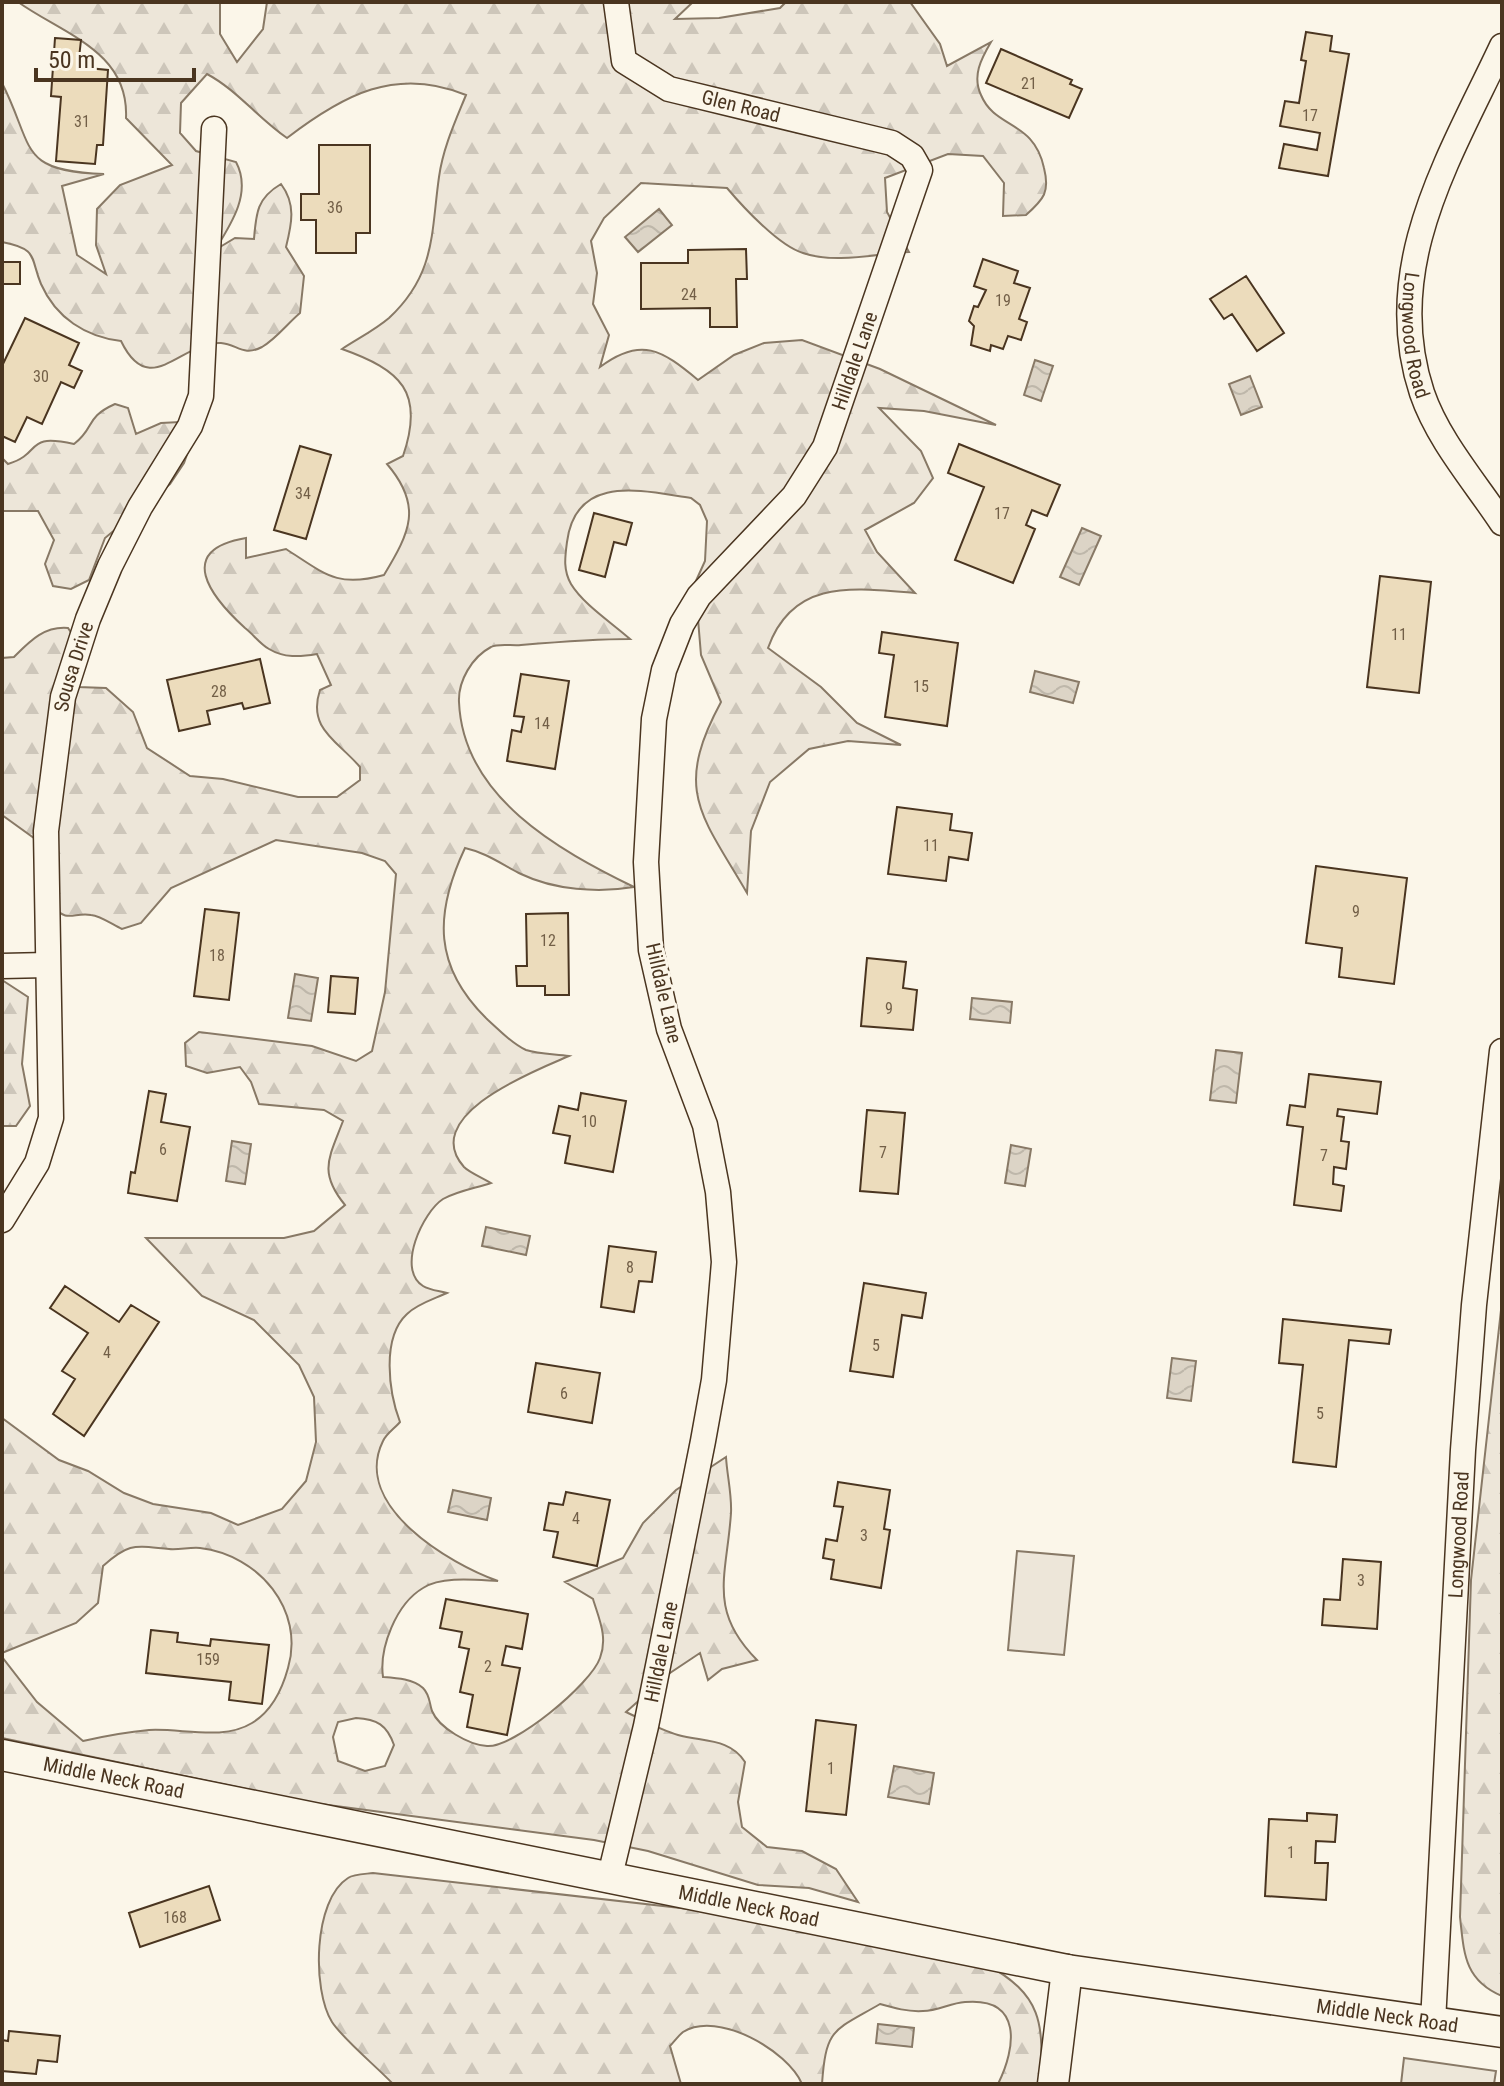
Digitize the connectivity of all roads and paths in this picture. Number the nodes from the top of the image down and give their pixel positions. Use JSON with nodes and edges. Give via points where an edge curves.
{"nodes":[{"id":1,"x":616,"y":2,"type":"edge"},
{"id":2,"x":1502,"y":46,"type":"edge"},
{"id":3,"x":214,"y":129,"type":"dead end"},
{"id":4,"x":916,"y":161,"type":"joint"},
{"id":5,"x":1502,"y":523,"type":"edge"},
{"id":6,"x":47,"y":965,"type":"junction"},
{"id":7,"x":2,"y":966,"type":"edge"},
{"id":8,"x":1502,"y":1051,"type":"edge"},
{"id":9,"x":2,"y":1220,"type":"edge"},
{"id":10,"x":2,"y":1755,"type":"edge"},
{"id":11,"x":609,"y":1880,"type":"junction"},
{"id":12,"x":1067,"y":1970,"type":"junction"},
{"id":13,"x":1433,"y":2022,"type":"junction"},
{"id":14,"x":1502,"y":2032,"type":"edge"},
{"id":15,"x":1053,"y":2084,"type":"edge"}],
"edges":[{"from":1,"to":4,"type":"street","name":"Glen Road","via":[[624,61],[669,89],[892,143]]},
{"from":2,"to":5,"type":"street","name":"Longwood Road","via":[[1415,246],[1408,315],[1422,393],[1436,425]]},
{"from":3,"to":6,"type":"street","name":"Sousa Drive","via":[[201,396],[190,426],[110,566],[63,697],[46,831]]},
{"from":4,"to":11,"type":"street","name":"Hilldale Lane","via":[[920,176],[825,447],[794,496],[699,596],[664,670],[654,719],[646,862],[651,950],[669,1029],[705,1125],[724,1262],[703,1441]]},
{"from":6,"to":7,"type":"street"},
{"from":6,"to":9,"type":"street","name":"Sousa Drive","via":[[51,1118],[37,1163]]},
{"from":8,"to":13,"type":"street","name":"Longwood Road","via":[[1465,1421]]},
{"from":10,"to":11,"type":"main road","name":"Middle Neck Road"},
{"from":11,"to":12,"type":"main road","name":"Middle Neck Road"},
{"from":12,"to":13,"type":"main road","name":"Middle Neck Road"},
{"from":12,"to":15,"type":"main road"},
{"from":13,"to":14,"type":"main road","name":"Middle Neck Road"}]}
